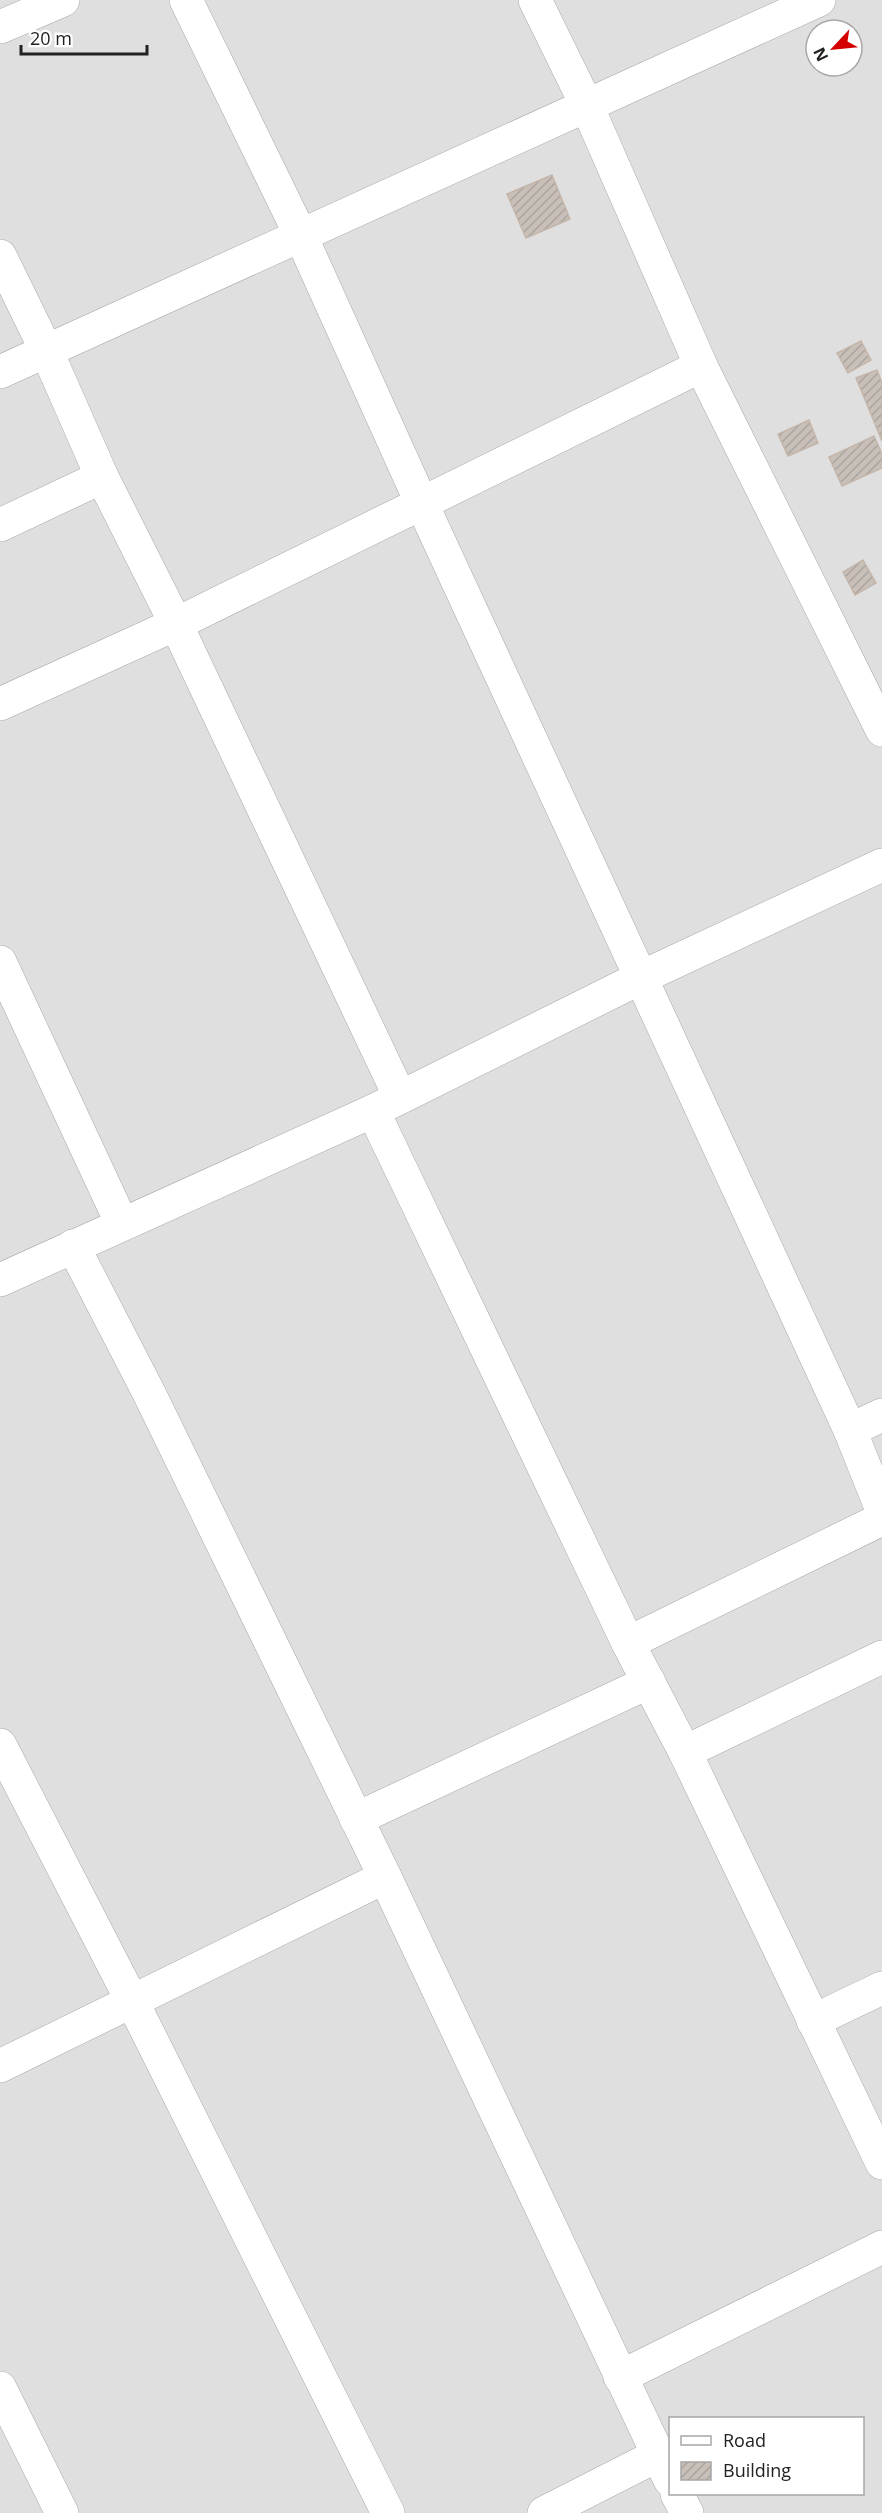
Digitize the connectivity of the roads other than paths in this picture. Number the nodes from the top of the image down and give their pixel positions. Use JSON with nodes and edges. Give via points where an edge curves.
{"nodes":[{"id":1,"x":63,"y":0,"type":"edge"},
{"id":2,"x":186,"y":0,"type":"edge"},
{"id":3,"x":535,"y":0,"type":"edge"},
{"id":4,"x":819,"y":0,"type":"edge"},
{"id":5,"x":0,"y":27,"type":"edge"},
{"id":6,"x":587,"y":106,"type":"junction"},
{"id":7,"x":300,"y":234,"type":"junction"},
{"id":8,"x":0,"y":256,"type":"edge"},
{"id":9,"x":47,"y":352,"type":"junction"},
{"id":10,"x":701,"y":366,"type":"junction"},
{"id":11,"x":0,"y":372,"type":"edge"},
{"id":12,"x":102,"y":477,"type":"junction"},
{"id":13,"x":421,"y":502,"type":"junction"},
{"id":14,"x":0,"y":525,"type":"edge"},
{"id":15,"x":176,"y":624,"type":"junction"},
{"id":16,"x":0,"y":704,"type":"edge"},
{"id":17,"x":882,"y":730,"type":"edge"},
{"id":18,"x":882,"y":865,"type":"edge"},
{"id":19,"x":0,"y":962,"type":"edge"},
{"id":20,"x":642,"y":977,"type":"junction"},
{"id":21,"x":386,"y":1104,"type":"junction"},
{"id":22,"x":122,"y":1224,"type":"junction"},
{"id":23,"x":73,"y":1246,"type":"junction"},
{"id":24,"x":0,"y":1280,"type":"edge"},
{"id":25,"x":882,"y":1415,"type":"edge"},
{"id":26,"x":850,"y":1430,"type":"junction"},
{"id":27,"x":882,"y":1510,"type":"edge"},
{"id":28,"x":882,"y":1519,"type":"edge"},
{"id":29,"x":628,"y":1643,"type":"junction"},
{"id":30,"x":882,"y":1657,"type":"edge"},
{"id":31,"x":649,"y":1682,"type":"junction"},
{"id":32,"x":0,"y":1745,"type":"edge"},
{"id":33,"x":685,"y":1752,"type":"junction"},
{"id":34,"x":356,"y":1819,"type":"junction"},
{"id":35,"x":385,"y":1877,"type":"junction"},
{"id":36,"x":882,"y":1988,"type":"edge"},
{"id":37,"x":132,"y":2001,"type":"junction"},
{"id":38,"x":813,"y":2021,"type":"junction"},
{"id":39,"x":0,"y":2066,"type":"edge"},
{"id":40,"x":882,"y":2163,"type":"edge"},
{"id":41,"x":882,"y":2247,"type":"edge"},
{"id":42,"x":620,"y":2377,"type":"junction"},
{"id":43,"x":0,"y":2388,"type":"edge"},
{"id":44,"x":11,"y":2439,"type":"edge"},
{"id":45,"x":664,"y":2468,"type":"edge"},
{"id":46,"x":678,"y":2495,"type":"edge"},
{"id":47,"x":62,"y":2513,"type":"edge"},
{"id":48,"x":388,"y":2513,"type":"edge"},
{"id":49,"x":544,"y":2513,"type":"edge"},
{"id":50,"x":687,"y":2513,"type":"edge"}],
"edges":[{"from":1,"to":5,"type":"street"},
{"from":2,"to":7,"type":"street"},
{"from":3,"to":6,"type":"street"},
{"from":4,"to":6,"type":"street"},
{"from":6,"to":7,"type":"street"},
{"from":6,"to":10,"type":"street"},
{"from":7,"to":9,"type":"street"},
{"from":7,"to":13,"type":"street"},
{"from":8,"to":9,"type":"street"},
{"from":9,"to":11,"type":"street"},
{"from":9,"to":12,"type":"street"},
{"from":10,"to":13,"type":"street"},
{"from":10,"to":17,"type":"street"},
{"from":12,"to":14,"type":"street"},
{"from":12,"to":15,"type":"street"},
{"from":13,"to":15,"type":"street"},
{"from":13,"to":20,"type":"street"},
{"from":15,"to":16,"type":"street"},
{"from":15,"to":21,"type":"street"},
{"from":18,"to":20,"type":"street"},
{"from":19,"to":22,"type":"street"},
{"from":20,"to":21,"type":"street"},
{"from":20,"to":26,"type":"street"},
{"from":21,"to":22,"type":"street"},
{"from":21,"to":29,"type":"street"},
{"from":22,"to":23,"type":"street"},
{"from":23,"to":24,"type":"street"},
{"from":23,"to":34,"type":"street","via":[[149,1393]]},
{"from":25,"to":26,"type":"street"},
{"from":26,"to":27,"type":"street"},
{"from":28,"to":29,"type":"street"},
{"from":29,"to":31,"type":"street"},
{"from":30,"to":33,"type":"street"},
{"from":31,"to":33,"type":"street"},
{"from":31,"to":34,"type":"street"},
{"from":32,"to":37,"type":"street"},
{"from":33,"to":38,"type":"street"},
{"from":34,"to":35,"type":"street"},
{"from":35,"to":37,"type":"street"},
{"from":35,"to":42,"type":"street"},
{"from":36,"to":38,"type":"street"},
{"from":37,"to":39,"type":"street"},
{"from":37,"to":48,"type":"street"},
{"from":38,"to":40,"type":"street"},
{"from":41,"to":42,"type":"street"},
{"from":42,"to":45,"type":"street"},
{"from":43,"to":44,"type":"street"},
{"from":44,"to":47,"type":"street"},
{"from":45,"to":49,"type":"street"},
{"from":46,"to":50,"type":"street"}]}
